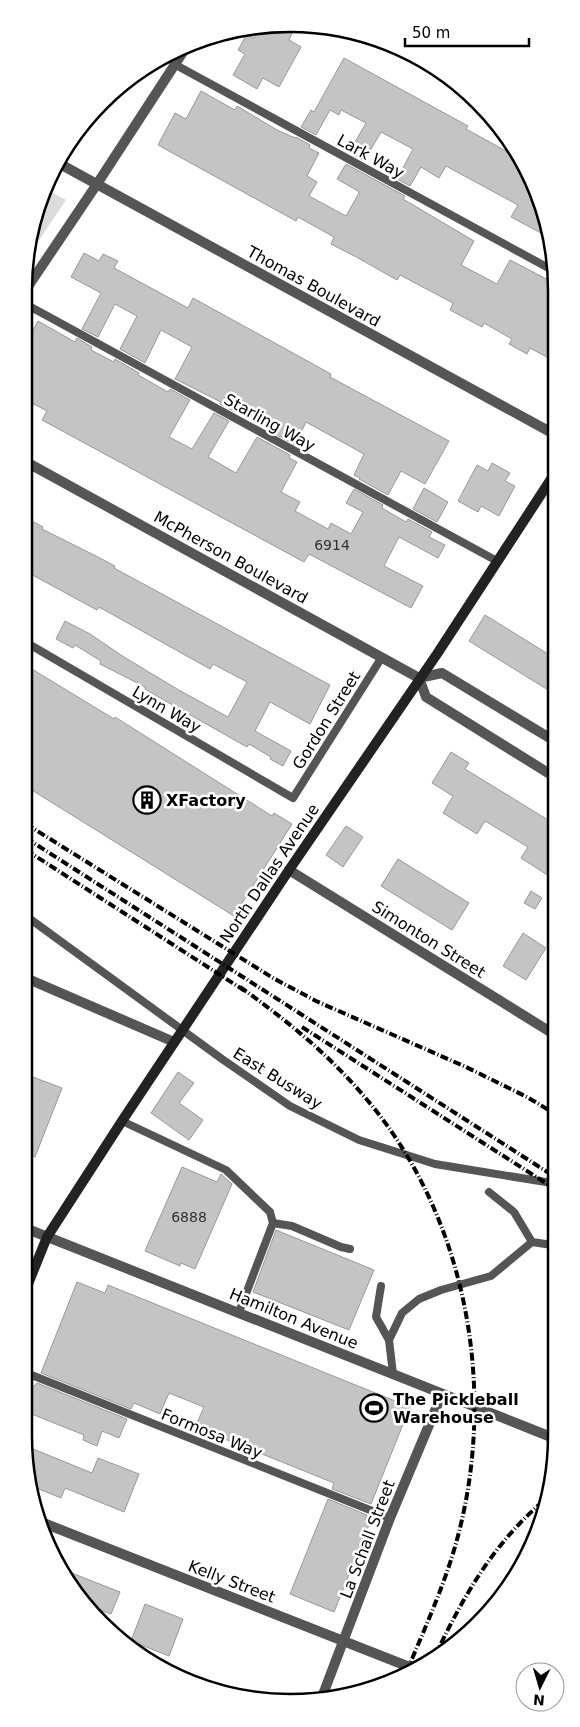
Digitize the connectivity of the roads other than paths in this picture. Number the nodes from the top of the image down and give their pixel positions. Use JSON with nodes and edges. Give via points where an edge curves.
{"nodes":[{"id":1,"x":179,"y":58,"type":"edge"},
{"id":2,"x":174,"y":64,"type":"junction"},
{"id":3,"x":64,"y":166,"type":"edge"},
{"id":4,"x":97,"y":184,"type":"junction"},
{"id":5,"x":546,"y":267,"type":"edge"},
{"id":6,"x":33,"y":280,"type":"edge"},
{"id":7,"x":32,"y":308,"type":"edge"},
{"id":8,"x":548,"y":431,"type":"edge"},
{"id":9,"x":32,"y":465,"type":"edge"},
{"id":10,"x":548,"y":484,"type":"edge"},
{"id":11,"x":498,"y":561,"type":"junction"},
{"id":12,"x":32,"y":646,"type":"edge"},
{"id":13,"x":382,"y":657,"type":"junction"},
{"id":14,"x":419,"y":678,"type":"junction"},
{"id":15,"x":548,"y":737,"type":"edge"},
{"id":16,"x":548,"y":773,"type":"edge"},
{"id":17,"x":293,"y":798,"type":"joint"},
{"id":18,"x":289,"y":870,"type":"junction"},
{"id":19,"x":32,"y":920,"type":"edge"},
{"id":20,"x":32,"y":981,"type":"edge"},
{"id":21,"x":548,"y":1031,"type":"edge"},
{"id":22,"x":174,"y":1042,"type":"junction"},
{"id":23,"x":122,"y":1121,"type":"junction"},
{"id":24,"x":548,"y":1182,"type":"edge"},
{"id":25,"x":489,"y":1192,"type":"dead end"},
{"id":26,"x":273,"y":1223,"type":"junction"},
{"id":27,"x":32,"y":1231,"type":"edge"},
{"id":28,"x":47,"y":1237,"type":"junction"},
{"id":29,"x":532,"y":1242,"type":"junction"},
{"id":30,"x":548,"y":1244,"type":"edge"},
{"id":31,"x":350,"y":1249,"type":"dead end"},
{"id":32,"x":32,"y":1274,"type":"edge"},
{"id":33,"x":381,"y":1286,"type":"dead end"},
{"id":34,"x":239,"y":1312,"type":"junction"},
{"id":35,"x":389,"y":1340,"type":"junction"},
{"id":36,"x":393,"y":1374,"type":"junction"},
{"id":37,"x":32,"y":1375,"type":"edge"},
{"id":38,"x":442,"y":1394,"type":"junction"},
{"id":39,"x":548,"y":1436,"type":"edge"},
{"id":40,"x":390,"y":1518,"type":"junction"},
{"id":41,"x":48,"y":1525,"type":"edge"},
{"id":42,"x":343,"y":1641,"type":"junction"},
{"id":43,"x":407,"y":1666,"type":"edge"},
{"id":44,"x":324,"y":1692,"type":"edge"}],
"edges":[{"from":1,"to":2,"type":"street"},
{"from":2,"to":4,"type":"street"},
{"from":2,"to":5,"type":"lane","name":"Lark Way"},
{"from":3,"to":4,"type":"street","name":"Thomas Boulevard"},
{"from":4,"to":6,"type":"street"},
{"from":4,"to":8,"type":"street","name":"Thomas Boulevard"},
{"from":7,"to":11,"type":"lane","name":"Starling Way"},
{"from":9,"to":13,"type":"street","name":"McPherson Boulevard"},
{"from":10,"to":11,"type":"main road","name":"North Dallas Avenue"},
{"from":11,"to":14,"type":"main road","name":"North Dallas Avenue"},
{"from":12,"to":17,"type":"lane","name":"Lynn Way"},
{"from":13,"to":14,"type":"street","name":"McPherson Boulevard"},
{"from":13,"to":17,"type":"lane","name":"Gordon Street"},
{"from":14,"to":15,"type":"street","via":[[442,673]]},
{"from":14,"to":16,"type":"street","via":[[426,697]]},
{"from":14,"to":18,"type":"main road","name":"North Dallas Avenue"},
{"from":18,"to":21,"type":"street","name":"Simonton Street"},
{"from":18,"to":22,"type":"main road","name":"North Dallas Avenue"},
{"from":19,"to":24,"type":"lane","name":"East Busway","via":[[290,1106],[359,1140],[435,1164]]},
{"from":20,"to":22,"type":"street"},
{"from":22,"to":23,"type":"main road","name":"North Dallas Avenue"},
{"from":23,"to":26,"type":"lane","via":[[226,1170],[270,1212]]},
{"from":23,"to":28,"type":"main road","name":"North Dallas Avenue"},
{"from":25,"to":29,"type":"lane","via":[[514,1212]]},
{"from":26,"to":31,"type":"lane","via":[[292,1226]]},
{"from":26,"to":34,"type":"lane"},
{"from":27,"to":28,"type":"street","name":"Hamilton Avenue"},
{"from":28,"to":32,"type":"main road","name":"North Dallas Avenue"},
{"from":28,"to":34,"type":"street","name":"Hamilton Avenue"},
{"from":29,"to":30,"type":"lane"},
{"from":29,"to":35,"type":"lane","via":[[491,1276],[419,1299],[402,1313]]},
{"from":33,"to":35,"type":"lane","via":[[376,1318]]},
{"from":34,"to":36,"type":"street","name":"Hamilton Avenue"},
{"from":35,"to":36,"type":"lane"},
{"from":36,"to":38,"type":"street","name":"Hamilton Avenue"},
{"from":37,"to":40,"type":"lane","name":"Formosa Way"},
{"from":38,"to":39,"type":"street","name":"Hamilton Avenue"},
{"from":38,"to":40,"type":"street","name":"La Schall Street"},
{"from":40,"to":42,"type":"street","name":"La Schall Street"},
{"from":41,"to":42,"type":"street","name":"Kelly Street"},
{"from":42,"to":43,"type":"street","name":"Kelly Street"},
{"from":42,"to":44,"type":"street","name":"La Schall Street"}]}
